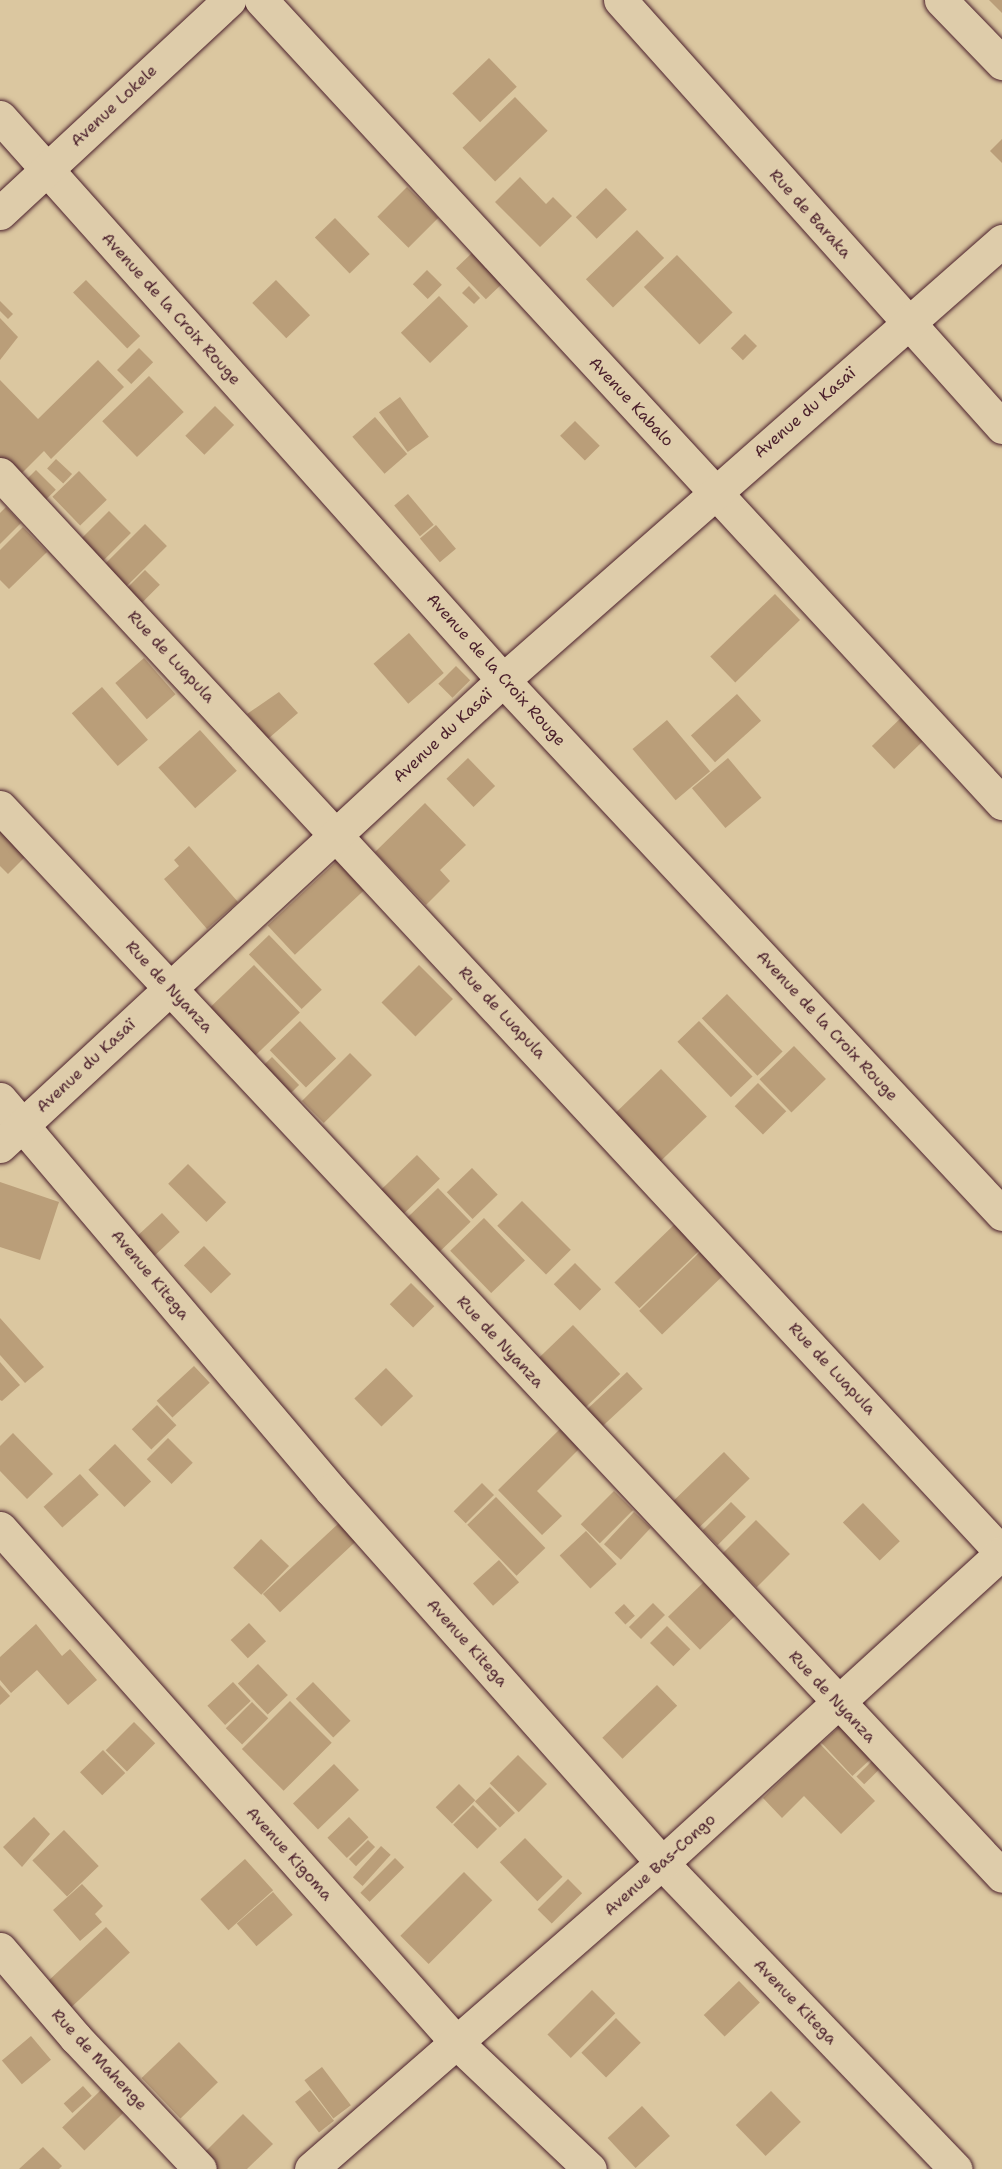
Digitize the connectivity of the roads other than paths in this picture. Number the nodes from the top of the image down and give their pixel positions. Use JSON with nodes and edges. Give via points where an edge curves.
{"nodes":[{"id":1,"x":229,"y":0,"type":"edge"},
{"id":2,"x":261,"y":0,"type":"edge"},
{"id":3,"x":620,"y":0,"type":"edge"},
{"id":4,"x":941,"y":0,"type":"edge"},
{"id":5,"x":1002,"y":63,"type":"edge"},
{"id":6,"x":0,"y":117,"type":"edge"},
{"id":7,"x":46,"y":169,"type":"junction"},
{"id":8,"x":0,"y":213,"type":"edge"},
{"id":9,"x":1002,"y":241,"type":"edge"},
{"id":10,"x":908,"y":324,"type":"junction"},
{"id":11,"x":1002,"y":427,"type":"edge"},
{"id":12,"x":0,"y":474,"type":"edge"},
{"id":13,"x":714,"y":492,"type":"junction"},
{"id":14,"x":503,"y":680,"type":"junction"},
{"id":15,"x":1002,"y":803,"type":"edge"},
{"id":16,"x":0,"y":807,"type":"edge"},
{"id":17,"x":336,"y":834,"type":"junction"},
{"id":18,"x":170,"y":988,"type":"junction"},
{"id":19,"x":0,"y":1099,"type":"edge"},
{"id":20,"x":12,"y":1135,"type":"edge"},
{"id":21,"x":1002,"y":1214,"type":"edge"},
{"id":22,"x":0,"y":1528,"type":"edge"},
{"id":23,"x":1002,"y":1553,"type":"edge"},
{"id":24,"x":839,"y":1705,"type":"junction"},
{"id":25,"x":662,"y":1863,"type":"junction"},
{"id":26,"x":1002,"y":1876,"type":"edge"},
{"id":27,"x":0,"y":1948,"type":"edge"},
{"id":28,"x":458,"y":2043,"type":"junction"},
{"id":29,"x":200,"y":2169,"type":"edge"},
{"id":30,"x":311,"y":2169,"type":"edge"},
{"id":31,"x":590,"y":2169,"type":"edge"},
{"id":32,"x":955,"y":2169,"type":"edge"}],
"edges":[{"from":1,"to":7,"type":"street","name":"Avenue Lokele"},
{"from":2,"to":13,"type":"street","name":"Avenue Kabalo"},
{"from":3,"to":10,"type":"street","name":"Rue de Baraka"},
{"from":4,"to":5,"type":"street"},
{"from":6,"to":7,"type":"street","name":"Avenue de la Croix Rouge"},
{"from":7,"to":8,"type":"street","name":"Avenue Lokele"},
{"from":7,"to":14,"type":"street","name":"Avenue de la Croix Rouge"},
{"from":9,"to":10,"type":"street","name":"Avenue du Kasaï"},
{"from":10,"to":11,"type":"street","name":"Rue de Baraka"},
{"from":10,"to":13,"type":"street","name":"Avenue du Kasaï"},
{"from":12,"to":17,"type":"street","name":"Rue de Luapula"},
{"from":13,"to":14,"type":"street","name":"Avenue du Kasaï"},
{"from":13,"to":15,"type":"street","name":"Avenue Kabalo"},
{"from":14,"to":17,"type":"street","name":"Avenue du Kasaï"},
{"from":14,"to":21,"type":"street","name":"Avenue de la Croix Rouge"},
{"from":16,"to":18,"type":"street","name":"Rue de Nyanza"},
{"from":17,"to":18,"type":"street","name":"Avenue du Kasaï"},
{"from":17,"to":23,"type":"street","name":"Rue de Luapula"},
{"from":18,"to":20,"type":"street","name":"Avenue du Kasaï"},
{"from":18,"to":24,"type":"street","name":"Rue de Nyanza"},
{"from":19,"to":20,"type":"street","name":"Avenue Kitega"},
{"from":20,"to":25,"type":"street","name":"Avenue Kitega"},
{"from":22,"to":28,"type":"street","name":"Avenue Kigoma"},
{"from":23,"to":24,"type":"street","name":"Avenue Bas-Congo"},
{"from":24,"to":25,"type":"street","name":"Avenue Bas-Congo"},
{"from":24,"to":26,"type":"street","name":"Rue de Nyanza"},
{"from":25,"to":28,"type":"street","name":"Avenue Bas-Congo"},
{"from":25,"to":32,"type":"street","name":"Avenue Kitega"},
{"from":27,"to":29,"type":"street","name":"Rue de Mahenge","via":[[76,2038]]},
{"from":28,"to":30,"type":"street","name":"Avenue Bas-Congo"},
{"from":28,"to":31,"type":"street","name":"Avenue Kigoma"}]}
